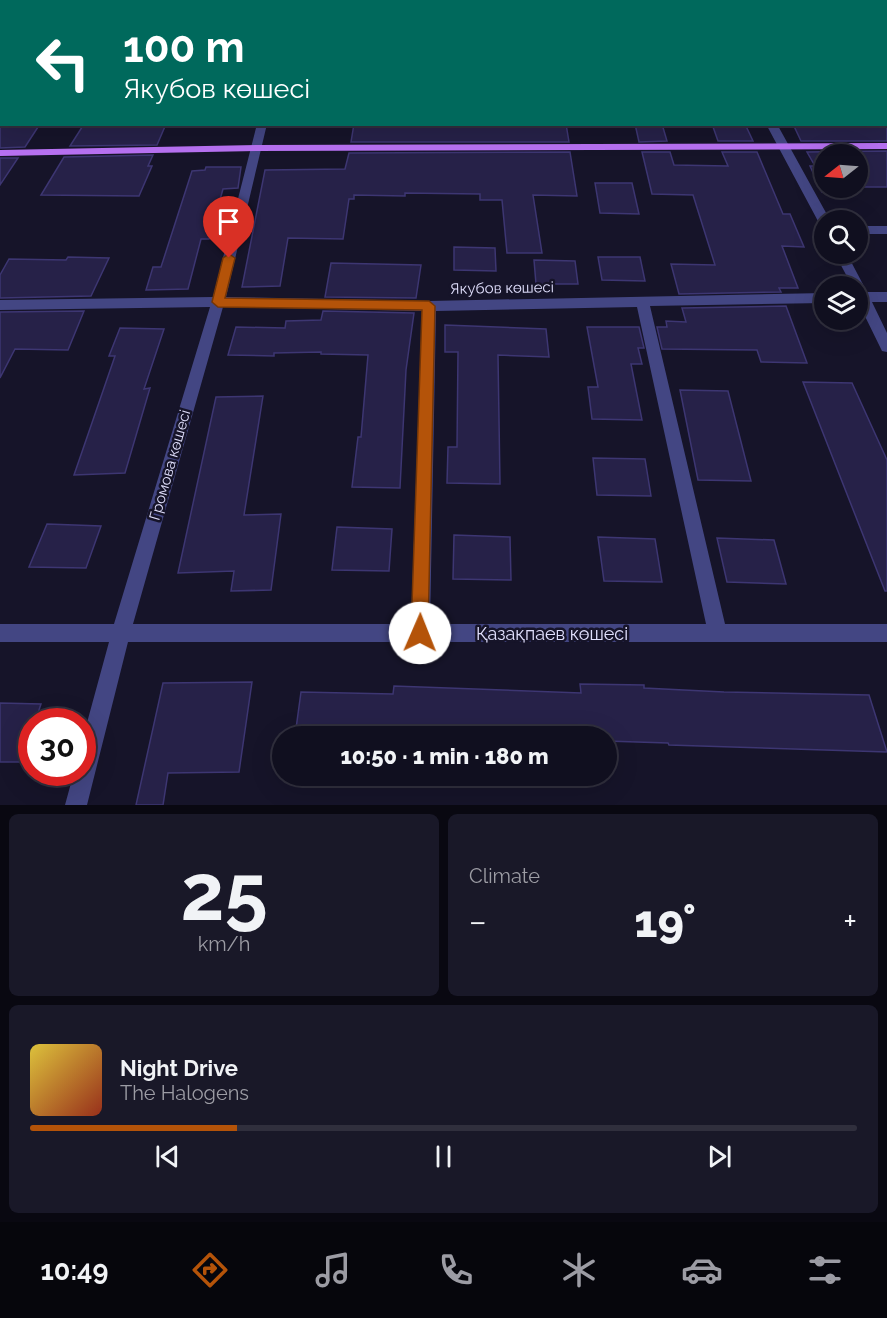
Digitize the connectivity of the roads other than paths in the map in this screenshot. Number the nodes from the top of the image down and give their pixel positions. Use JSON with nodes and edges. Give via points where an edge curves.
{"nodes":[{"id":1,"x":262,"y":126,"type":"edge"},
{"id":2,"x":772,"y":126,"type":"edge"},
{"id":3,"x":782,"y":146,"type":"junction"},
{"id":4,"x":887,"y":146,"type":"edge"},
{"id":5,"x":256,"y":148,"type":"junction"},
{"id":6,"x":0,"y":153,"type":"edge"},
{"id":7,"x":818,"y":210,"type":"edge"},
{"id":8,"x":868,"y":230,"type":"edge"},
{"id":9,"x":887,"y":230,"type":"edge"},
{"id":10,"x":868,"y":294,"type":"edge"},
{"id":11,"x":887,"y":297,"type":"edge"},
{"id":12,"x":814,"y":298,"type":"edge"},
{"id":13,"x":218,"y":302,"type":"junction"},
{"id":14,"x":642,"y":302,"type":"junction"},
{"id":15,"x":0,"y":305,"type":"edge"},
{"id":16,"x":429,"y":306,"type":"junction"},
{"id":17,"x":868,"y":310,"type":"edge"},
{"id":18,"x":887,"y":347,"type":"edge"},
{"id":19,"x":0,"y":633,"type":"edge"},
{"id":20,"x":122,"y":633,"type":"junction"},
{"id":21,"x":420,"y":633,"type":"junction"},
{"id":22,"x":887,"y":633,"type":"edge"},
{"id":23,"x":718,"y":634,"type":"junction"},
{"id":24,"x":76,"y":805,"type":"edge"}],
"edges":[{"from":1,"to":5,"type":"street","name":"Громова көшесі"},
{"from":2,"to":3,"type":"street"},
{"from":3,"to":4,"type":"main road"},
{"from":3,"to":5,"type":"main road"},
{"from":3,"to":7,"type":"street"},
{"from":5,"to":6,"type":"main road"},
{"from":5,"to":13,"type":"street","name":"Громова көшесі"},
{"from":8,"to":9,"type":"street"},
{"from":10,"to":11,"type":"street"},
{"from":12,"to":14,"type":"street","name":"Якубов көшесі"},
{"from":13,"to":15,"type":"street","name":"Якубов көшесі"},
{"from":13,"to":16,"type":"street","name":"Якубов көшесі"},
{"from":13,"to":20,"type":"street","name":"Громова көшесі"},
{"from":14,"to":16,"type":"street","name":"Якубов көшесі"},
{"from":14,"to":23,"type":"street"},
{"from":16,"to":21,"type":"street"},
{"from":17,"to":18,"type":"street"},
{"from":19,"to":20,"type":"street","name":"Қазақпаев көшесі"},
{"from":20,"to":21,"type":"street","name":"Қазақпаев көшесі"},
{"from":20,"to":24,"type":"street","name":"Громова көшесі"},
{"from":21,"to":23,"type":"street","name":"Қазақпаев көшесі"},
{"from":22,"to":23,"type":"street","name":"Қазақпаев көшесі"}]}
